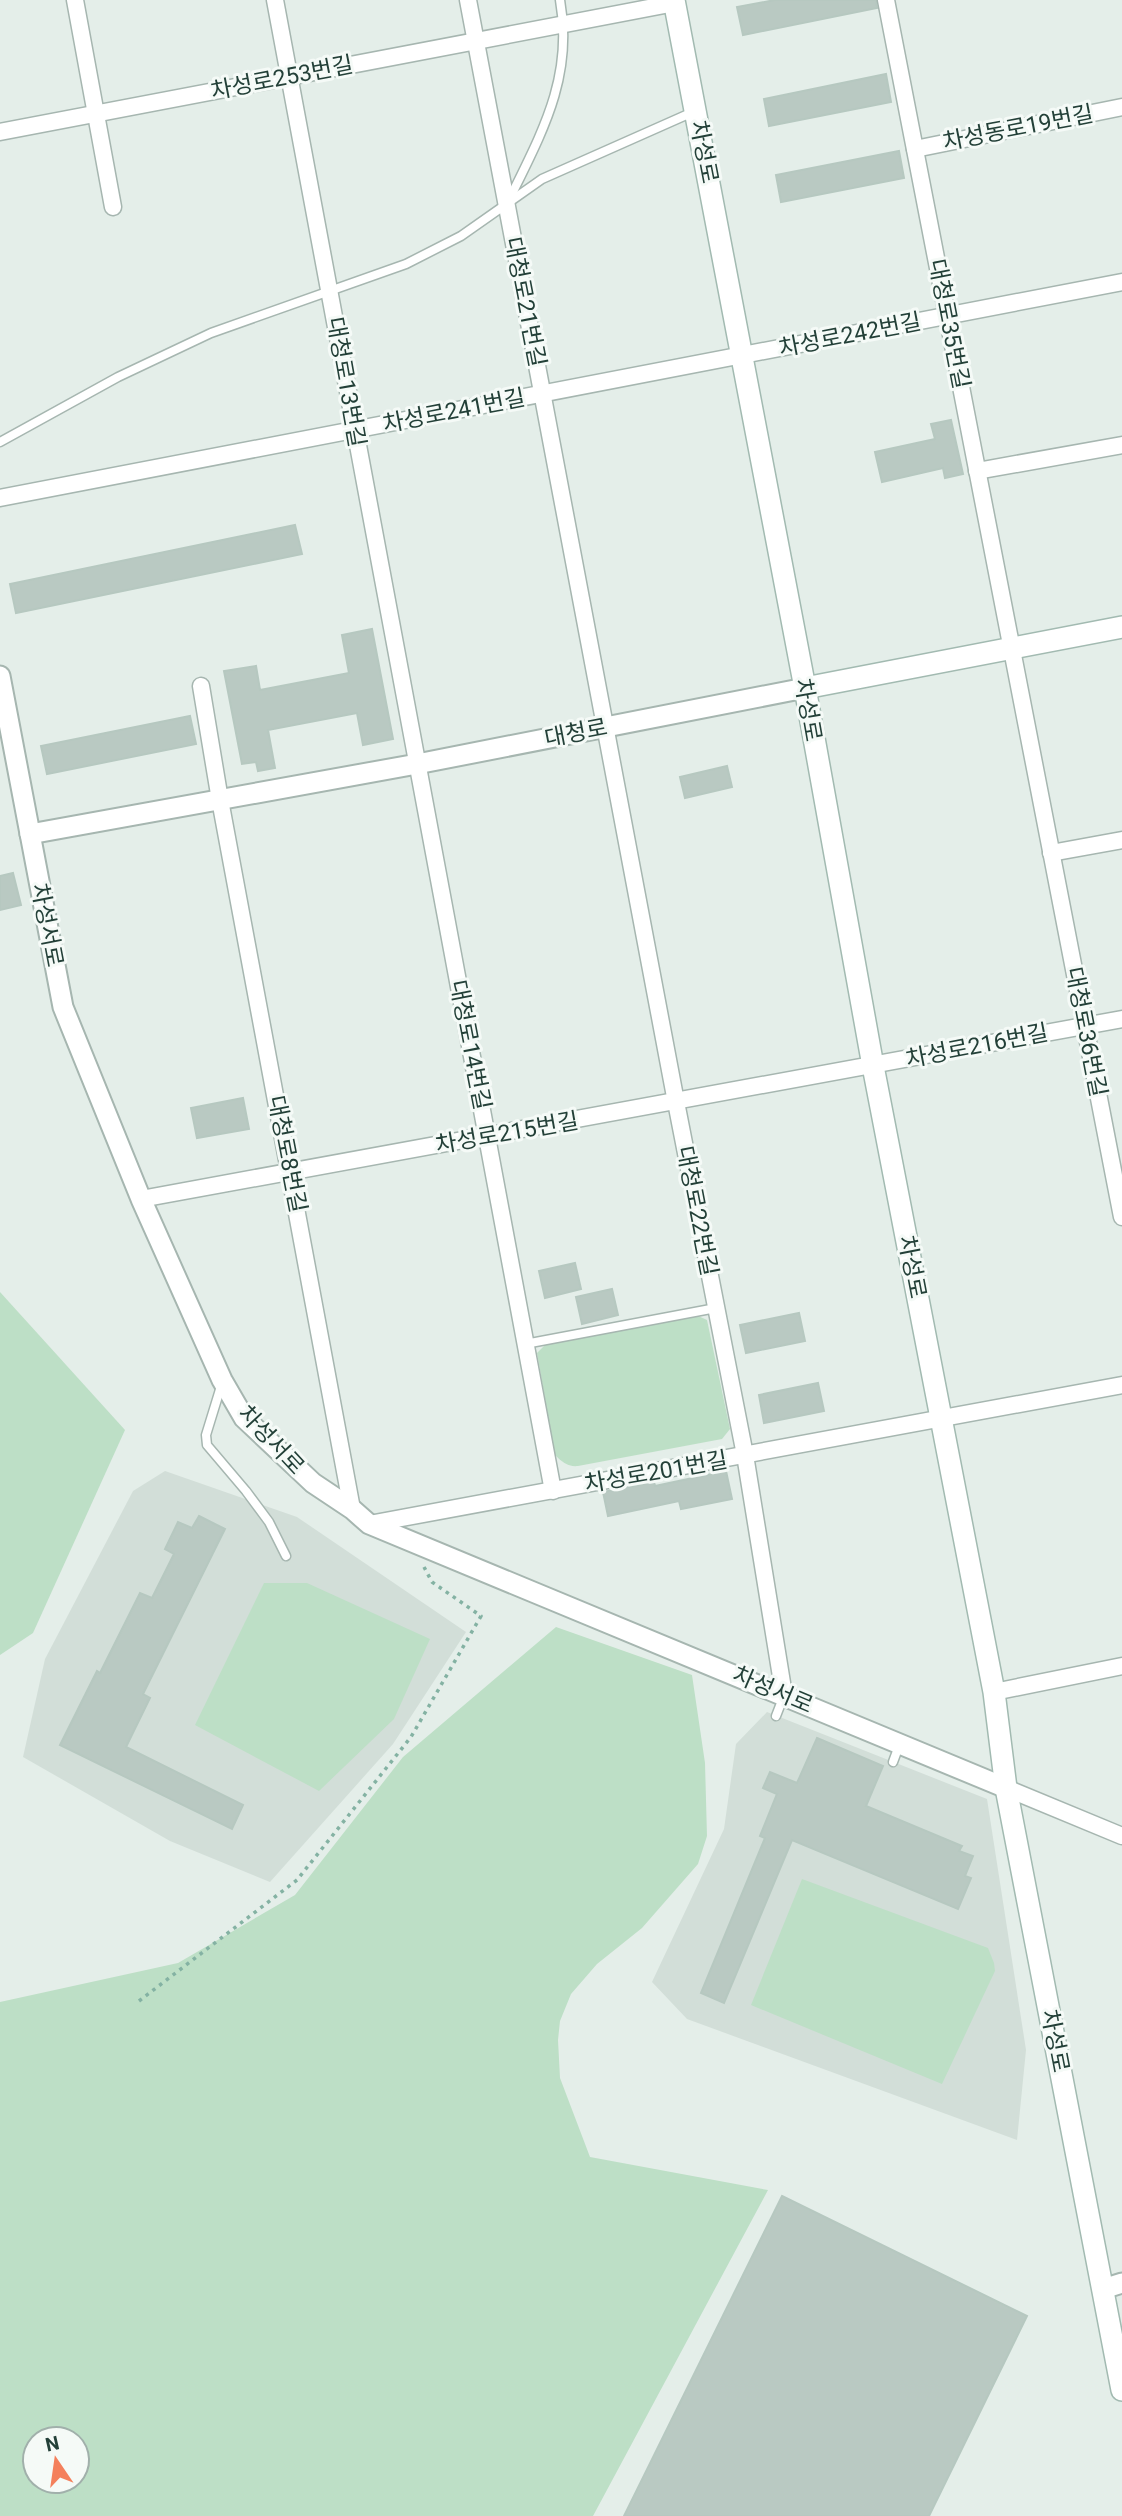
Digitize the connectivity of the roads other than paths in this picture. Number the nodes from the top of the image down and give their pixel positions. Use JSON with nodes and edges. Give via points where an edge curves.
{"nodes":[{"id":1,"x":75,"y":0,"type":"edge"},
{"id":2,"x":275,"y":0,"type":"edge"},
{"id":3,"x":467,"y":0,"type":"edge"},
{"id":4,"x":560,"y":0,"type":"edge"},
{"id":5,"x":886,"y":0,"type":"edge"},
{"id":6,"x":675,"y":1,"type":"edge"},
{"id":7,"x":565,"y":24,"type":"junction"},
{"id":8,"x":475,"y":41,"type":"junction"},
{"id":9,"x":289,"y":77,"type":"junction"},
{"id":10,"x":1122,"y":107,"type":"edge"},
{"id":11,"x":696,"y":110,"type":"junction"},
{"id":12,"x":96,"y":114,"type":"junction"},
{"id":13,"x":0,"y":132,"type":"edge"},
{"id":14,"x":915,"y":149,"type":"junction"},
{"id":15,"x":507,"y":205,"type":"junction"},
{"id":16,"x":113,"y":207,"type":"dead end"},
{"id":17,"x":1122,"y":282,"type":"edge"},
{"id":18,"x":330,"y":291,"type":"junction"},
{"id":19,"x":947,"y":316,"type":"junction"},
{"id":20,"x":742,"y":356,"type":"junction"},
{"id":21,"x":543,"y":394,"type":"junction"},
{"id":22,"x":355,"y":430,"type":"junction"},
{"id":23,"x":0,"y":442,"type":"edge"},
{"id":24,"x":1122,"y":445,"type":"edge"},
{"id":25,"x":976,"y":471,"type":"junction"},
{"id":26,"x":0,"y":498,"type":"edge"},
{"id":27,"x":1122,"y":627,"type":"edge"},
{"id":28,"x":1011,"y":648,"type":"junction"},
{"id":29,"x":0,"y":676,"type":"edge"},
{"id":30,"x":201,"y":685,"type":"dead end"},
{"id":31,"x":804,"y":688,"type":"junction"},
{"id":32,"x":605,"y":728,"type":"junction"},
{"id":33,"x":417,"y":764,"type":"junction"},
{"id":34,"x":220,"y":800,"type":"junction"},
{"id":35,"x":30,"y":834,"type":"junction"},
{"id":36,"x":1122,"y":840,"type":"edge"},
{"id":37,"x":1051,"y":853,"type":"junction"},
{"id":38,"x":1122,"y":1019,"type":"edge"},
{"id":39,"x":1085,"y":1026,"type":"junction"},
{"id":40,"x":873,"y":1066,"type":"junction"},
{"id":41,"x":676,"y":1102,"type":"junction"},
{"id":42,"x":487,"y":1136,"type":"junction"},
{"id":43,"x":290,"y":1172,"type":"junction"},
{"id":44,"x":141,"y":1199,"type":"junction"},
{"id":45,"x":1122,"y":1213,"type":"edge"},
{"id":46,"x":716,"y":1308,"type":"junction"},
{"id":47,"x":525,"y":1344,"type":"junction"},
{"id":48,"x":222,"y":1380,"type":"junction"},
{"id":49,"x":1122,"y":1385,"type":"edge"},
{"id":50,"x":943,"y":1419,"type":"junction"},
{"id":51,"x":745,"y":1455,"type":"junction"},
{"id":52,"x":553,"y":1491,"type":"junction"},
{"id":53,"x":352,"y":1509,"type":"junction"},
{"id":54,"x":369,"y":1524,"type":"junction"},
{"id":55,"x":286,"y":1556,"type":"dead end"},
{"id":56,"x":1122,"y":1667,"type":"edge"},
{"id":57,"x":993,"y":1692,"type":"junction"},
{"id":58,"x":784,"y":1695,"type":"junction"},
{"id":59,"x":776,"y":1716,"type":"dead end"},
{"id":60,"x":900,"y":1743,"type":"junction"},
{"id":61,"x":893,"y":1762,"type":"dead end"},
{"id":62,"x":1006,"y":1788,"type":"junction"},
{"id":63,"x":1122,"y":1836,"type":"edge"},
{"id":64,"x":1112,"y":2286,"type":"edge"},
{"id":65,"x":1122,"y":2390,"type":"edge"}],
"edges":[{"from":1,"to":12,"type":"street"},
{"from":2,"to":9,"type":"street","name":"대청로13번길"},
{"from":3,"to":8,"type":"street","name":"대청로21번길"},
{"from":4,"to":7,"type":"lane"},
{"from":5,"to":14,"type":"street","name":"대청로35번길"},
{"from":6,"to":7,"type":"street","name":"차성로253번길"},
{"from":6,"to":11,"type":"main road","name":"차성로"},
{"from":7,"to":8,"type":"street","name":"차성로253번길"},
{"from":7,"to":15,"type":"lane","via":[[565,53],[554,101]]},
{"from":8,"to":9,"type":"street","name":"차성로253번길"},
{"from":8,"to":15,"type":"street","name":"대청로21번길"},
{"from":9,"to":12,"type":"street","name":"차성로253번길"},
{"from":9,"to":18,"type":"street","name":"대청로13번길"},
{"from":10,"to":14,"type":"street","name":"차성동로19번길"},
{"from":11,"to":15,"type":"lane","via":[[542,179]]},
{"from":11,"to":20,"type":"main road","name":"차성로"},
{"from":12,"to":13,"type":"street","name":"차성로253번길"},
{"from":12,"to":16,"type":"street"},
{"from":14,"to":19,"type":"street","name":"대청로35번길"},
{"from":15,"to":18,"type":"lane","via":[[461,236],[406,264]]},
{"from":15,"to":21,"type":"street","name":"대청로21번길"},
{"from":17,"to":19,"type":"street","name":"차성로242번길"},
{"from":18,"to":22,"type":"street","name":"대청로13번길"},
{"from":18,"to":23,"type":"lane","via":[[211,333],[118,377]]},
{"from":19,"to":20,"type":"street","name":"차성로242번길"},
{"from":19,"to":25,"type":"street","name":"대청로35번길"},
{"from":20,"to":21,"type":"street","name":"차성로241번길"},
{"from":20,"to":31,"type":"main road","name":"차성로"},
{"from":21,"to":22,"type":"street","name":"차성로241번길"},
{"from":21,"to":32,"type":"street","name":"대청로21번길"},
{"from":22,"to":26,"type":"street","name":"차성로241번길"},
{"from":22,"to":33,"type":"street","name":"대청로13번길"},
{"from":24,"to":25,"type":"street"},
{"from":25,"to":28,"type":"street","name":"대청로35번길"},
{"from":27,"to":28,"type":"main road","name":"대청로"},
{"from":28,"to":31,"type":"main road","name":"대청로"},
{"from":28,"to":37,"type":"street","name":"대청로36번길"},
{"from":29,"to":35,"type":"street","name":"차성서로"},
{"from":30,"to":34,"type":"street","name":"대청로8번길"},
{"from":31,"to":32,"type":"street","name":"대청로"},
{"from":31,"to":40,"type":"main road","name":"차성로"},
{"from":32,"to":33,"type":"street","name":"대청로"},
{"from":32,"to":41,"type":"street","name":"대청로22번길"},
{"from":33,"to":34,"type":"street","name":"대청로"},
{"from":33,"to":42,"type":"street","name":"대청로14번길"},
{"from":34,"to":35,"type":"street","name":"대청로"},
{"from":34,"to":43,"type":"street","name":"대청로8번길"},
{"from":35,"to":44,"type":"street","name":"차성서로","via":[[63,1007]]},
{"from":36,"to":37,"type":"street"},
{"from":37,"to":39,"type":"street","name":"대청로36번길"},
{"from":38,"to":39,"type":"street","name":"차성로216번길"},
{"from":39,"to":40,"type":"street","name":"차성로216번길"},
{"from":39,"to":45,"type":"street","name":"대청로36번길"},
{"from":40,"to":41,"type":"street","name":"차성로215번길"},
{"from":40,"to":50,"type":"main road","name":"차성로"},
{"from":41,"to":42,"type":"street","name":"차성로215번길"},
{"from":41,"to":46,"type":"street","name":"대청로22번길"},
{"from":42,"to":43,"type":"street","name":"차성로215번길"},
{"from":42,"to":47,"type":"street","name":"대청로14번길"},
{"from":43,"to":44,"type":"street","name":"차성로215번길"},
{"from":43,"to":53,"type":"street","name":"대청로8번길"},
{"from":44,"to":48,"type":"street","name":"차성서로"},
{"from":46,"to":47,"type":"lane"},
{"from":46,"to":51,"type":"street","name":"대청로22번길"},
{"from":47,"to":52,"type":"street","name":"대청로14번길"},
{"from":48,"to":53,"type":"street","name":"차성서로","via":[[244,1418],[313,1483]]},
{"from":48,"to":55,"type":"lane","via":[[207,1445],[269,1522]]},
{"from":49,"to":50,"type":"street"},
{"from":50,"to":51,"type":"street","name":"차성로201번길"},
{"from":50,"to":57,"type":"main road","name":"차성로"},
{"from":51,"to":52,"type":"street","name":"차성로201번길"},
{"from":51,"to":58,"type":"street","name":"대청로22번길"},
{"from":52,"to":54,"type":"street","name":"차성로201번길"},
{"from":53,"to":54,"type":"street","name":"차성서로"},
{"from":54,"to":58,"type":"street","name":"차성서로"},
{"from":56,"to":57,"type":"street"},
{"from":57,"to":62,"type":"main road","name":"차성로"},
{"from":58,"to":59,"type":"lane"},
{"from":58,"to":60,"type":"street","name":"차성서로"},
{"from":60,"to":61,"type":"lane"},
{"from":60,"to":62,"type":"street","name":"차성서로"},
{"from":62,"to":63,"type":"street"},
{"from":62,"to":64,"type":"main road","name":"차성로"},
{"from":64,"to":65,"type":"main road","name":"차성로"}]}
